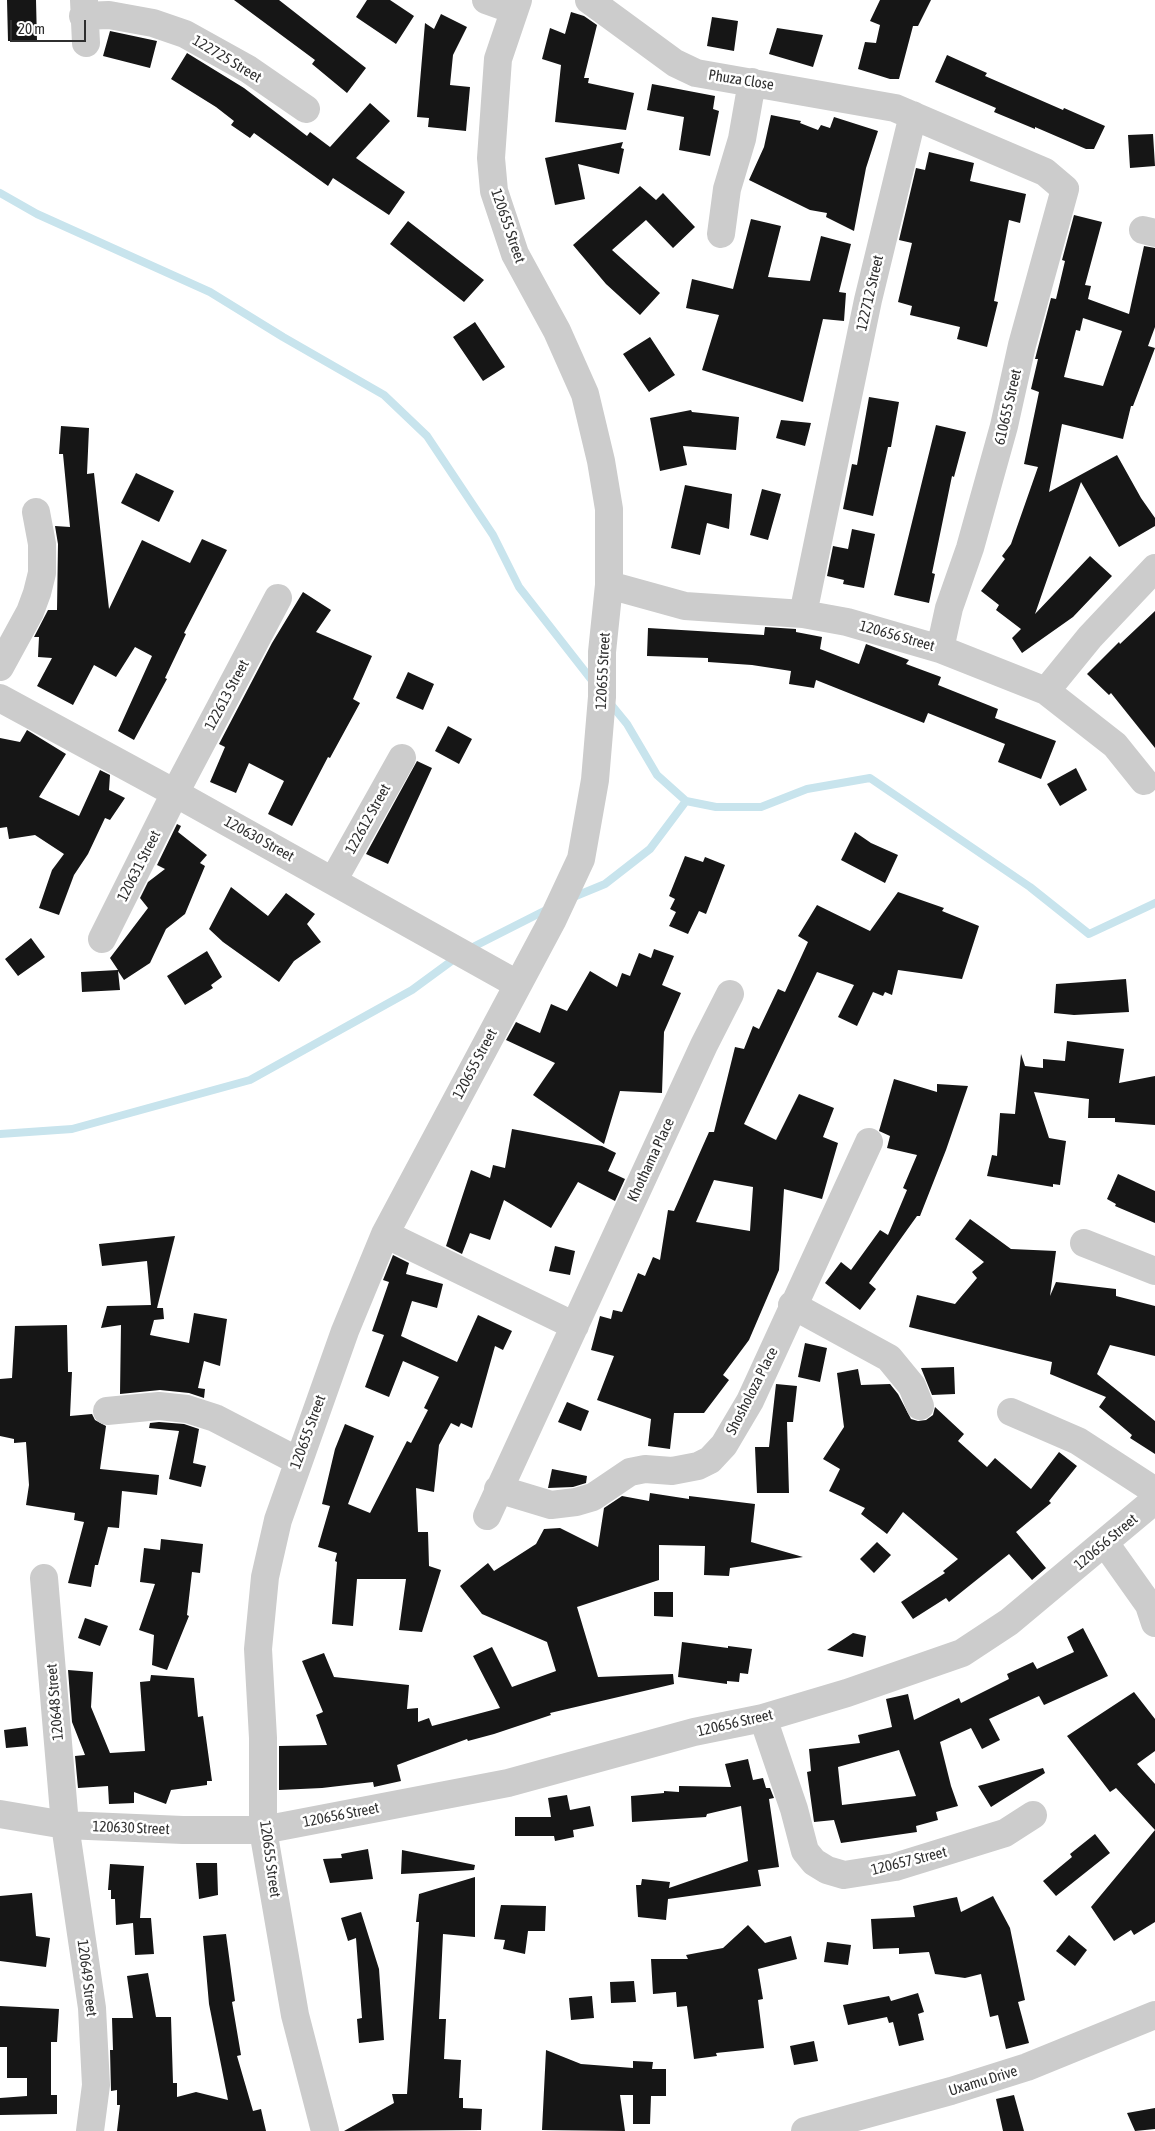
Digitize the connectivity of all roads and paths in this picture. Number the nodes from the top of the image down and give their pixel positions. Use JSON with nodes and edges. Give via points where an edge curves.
{"nodes":[{"id":1,"x":486,"y":0,"type":"edge"},
{"id":2,"x":589,"y":0,"type":"edge"},
{"id":3,"x":516,"y":5,"type":"edge"},
{"id":4,"x":84,"y":20,"type":"edge"},
{"id":5,"x":752,"y":82,"type":"junction"},
{"id":6,"x":306,"y":109,"type":"dead end"},
{"id":7,"x":913,"y":115,"type":"junction"},
{"id":8,"x":721,"y":234,"type":"dead end"},
{"id":9,"x":36,"y":512,"type":"dead end"},
{"id":10,"x":1155,"y":568,"type":"edge"},
{"id":11,"x":609,"y":585,"type":"junction"},
{"id":12,"x":278,"y":598,"type":"dead end"},
{"id":13,"x":803,"y":614,"type":"junction"},
{"id":14,"x":940,"y":649,"type":"junction"},
{"id":15,"x":0,"y":666,"type":"edge"},
{"id":16,"x":1046,"y":691,"type":"junction"},
{"id":17,"x":0,"y":698,"type":"edge"},
{"id":18,"x":402,"y":758,"type":"dead end"},
{"id":19,"x":1144,"y":781,"type":"dead end"},
{"id":20,"x":175,"y":793,"type":"junction"},
{"id":21,"x":334,"y":881,"type":"junction"},
{"id":22,"x":102,"y":939,"type":"dead end"},
{"id":23,"x":517,"y":984,"type":"junction"},
{"id":24,"x":730,"y":994,"type":"dead end"},
{"id":25,"x":869,"y":1142,"type":"dead end"},
{"id":26,"x":386,"y":1234,"type":"junction"},
{"id":27,"x":1084,"y":1243,"type":"dead end"},
{"id":28,"x":1155,"y":1271,"type":"edge"},
{"id":29,"x":792,"y":1305,"type":"junction"},
{"id":30,"x":575,"y":1326,"type":"junction"},
{"id":31,"x":920,"y":1406,"type":"dead end"},
{"id":32,"x":107,"y":1411,"type":"dead end"},
{"id":33,"x":1010,"y":1412,"type":"dead end"},
{"id":34,"x":298,"y":1461,"type":"junction"},
{"id":35,"x":498,"y":1490,"type":"junction"},
{"id":36,"x":1155,"y":1491,"type":"edge"},
{"id":37,"x":1155,"y":1500,"type":"edge"},
{"id":38,"x":486,"y":1516,"type":"dead end"},
{"id":39,"x":1105,"y":1543,"type":"junction"},
{"id":40,"x":44,"y":1578,"type":"dead end"},
{"id":41,"x":1155,"y":1623,"type":"edge"},
{"id":42,"x":763,"y":1718,"type":"junction"},
{"id":43,"x":0,"y":1814,"type":"edge"},
{"id":44,"x":1033,"y":1815,"type":"dead end"},
{"id":45,"x":65,"y":1825,"type":"junction"},
{"id":46,"x":263,"y":1830,"type":"junction"},
{"id":47,"x":1155,"y":2015,"type":"edge"},
{"id":48,"x":90,"y":2131,"type":"edge"},
{"id":49,"x":325,"y":2131,"type":"edge"},
{"id":50,"x":805,"y":2131,"type":"edge"}],
"edges":[{"from":1,"to":3,"type":"street"},
{"from":2,"to":5,"type":"street","name":"Phuza Close","via":[[675,63],[696,73]]},
{"from":3,"to":11,"type":"street","name":"120655 Street","via":[[498,59],[490,158],[494,191],[515,254],[557,331],[585,394],[609,510]]},
{"from":4,"to":6,"type":"street","name":"122725 Street","via":[[109,15],[153,22],[185,34],[248,69]]},
{"from":5,"to":7,"type":"street","name":"Phuza Close","via":[[895,108]]},
{"from":5,"to":8,"type":"street"},
{"from":7,"to":13,"type":"street","name":"122712 Street","via":[[868,300]]},
{"from":7,"to":14,"type":"street","name":"610655 Street","via":[[1045,172],[1065,189],[1022,345],[1004,426],[970,548],[949,608]]},
{"from":9,"to":15,"type":"street","via":[[42,544],[42,573],[30,612]]},
{"from":10,"to":16,"type":"street","via":[[1090,637]]},
{"from":11,"to":13,"type":"street","name":"120656 Street","via":[[686,606]]},
{"from":11,"to":23,"type":"street","name":"120655 Street","via":[[595,780],[581,859]]},
{"from":12,"to":20,"type":"street","name":"122613 Street"},
{"from":13,"to":14,"type":"street","name":"120656 Street","via":[[847,622]]},
{"from":14,"to":16,"type":"street","name":"120656 Street"},
{"from":16,"to":19,"type":"street","name":"120656 Street","via":[[1115,745]]},
{"from":17,"to":20,"type":"street","name":"120630 Street"},
{"from":18,"to":21,"type":"street","name":"122612 Street"},
{"from":20,"to":21,"type":"street","name":"120630 Street"},
{"from":20,"to":22,"type":"street","name":"120631 Street"},
{"from":21,"to":23,"type":"street","name":"120630 Street"},
{"from":23,"to":26,"type":"street","name":"120655 Street"},
{"from":24,"to":30,"type":"street","name":"Khothama Place"},
{"from":25,"to":29,"type":"street","name":"Shosholoza Place"},
{"from":26,"to":30,"type":"street"},
{"from":26,"to":34,"type":"street","name":"120655 Street","via":[[345,1331]]},
{"from":27,"to":28,"type":"street"},
{"from":29,"to":31,"type":"street","via":[[889,1358],[912,1386]]},
{"from":29,"to":35,"type":"street","name":"Shosholoza Place","via":[[750,1401],[724,1445],[710,1460],[672,1471],[644,1469],[630,1472],[599,1494],[576,1502],[551,1505]]},
{"from":30,"to":35,"type":"street","name":"Khothama Place"},
{"from":32,"to":34,"type":"street","via":[[159,1406],[187,1409],[215,1418]]},
{"from":33,"to":36,"type":"street","via":[[1078,1441]]},
{"from":34,"to":46,"type":"street","name":"120655 Street","via":[[278,1520],[261,1609],[258,1649],[263,1738]]},
{"from":35,"to":38,"type":"street","name":"Khothama Place"},
{"from":37,"to":39,"type":"street","name":"120656 Street"},
{"from":39,"to":41,"type":"street","via":[[1149,1605]]},
{"from":39,"to":42,"type":"street","name":"120656 Street","via":[[1009,1622],[962,1653],[847,1694]]},
{"from":40,"to":45,"type":"street","name":"120648 Street"},
{"from":42,"to":44,"type":"street","name":"120657 Street","via":[[805,1851],[827,1870],[844,1875],[895,1867],[1005,1833]]},
{"from":42,"to":46,"type":"street","name":"120656 Street","via":[[694,1732],[508,1783]]},
{"from":43,"to":45,"type":"street","name":"120630 Street"},
{"from":45,"to":46,"type":"street","name":"120630 Street"},
{"from":45,"to":48,"type":"street","name":"120649 Street","via":[[92,2008],[96,2085]]},
{"from":46,"to":49,"type":"street","name":"120655 Street","via":[[295,2015]]},
{"from":47,"to":50,"type":"street","name":"Uxamu Drive","via":[[1027,2067]]}]}
